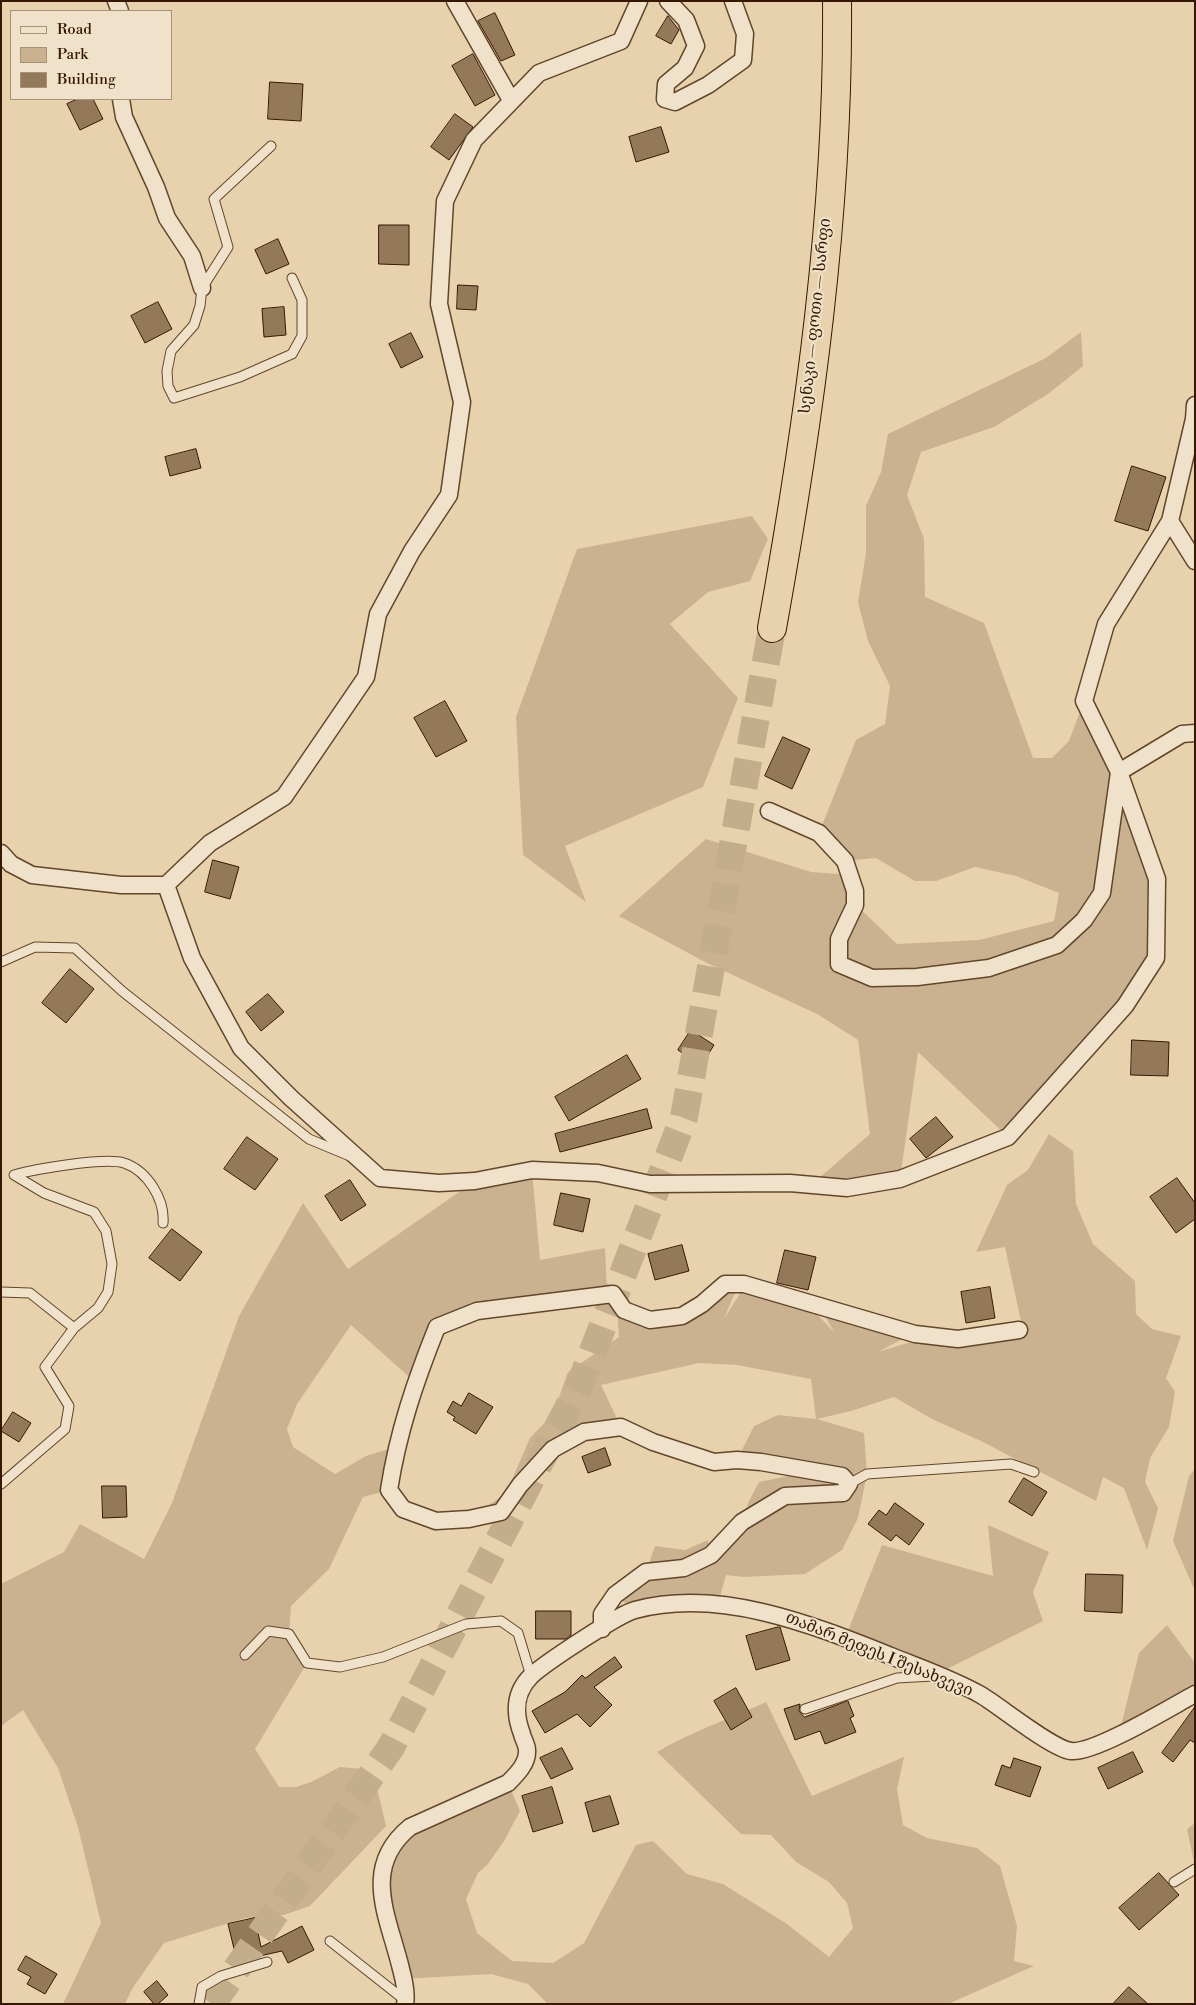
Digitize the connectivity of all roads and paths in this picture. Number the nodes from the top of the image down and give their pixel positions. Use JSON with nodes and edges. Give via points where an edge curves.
{"nodes":[{"id":1,"x":455,"y":1,"type":"edge"},
{"id":2,"x":639,"y":1,"type":"edge"},
{"id":3,"x":668,"y":1,"type":"edge"},
{"id":4,"x":733,"y":1,"type":"edge"},
{"id":5,"x":837,"y":1,"type":"edge"},
{"id":6,"x":121,"y":100,"type":"edge"},
{"id":7,"x":511,"y":100,"type":"junction"},
{"id":8,"x":271,"y":146,"type":"dead end"},
{"id":9,"x":292,"y":278,"type":"dead end"},
{"id":10,"x":202,"y":288,"type":"junction"},
{"id":11,"x":1195,"y":405,"type":"edge"},
{"id":12,"x":1170,"y":521,"type":"junction"},
{"id":13,"x":1195,"y":561,"type":"edge"},
{"id":14,"x":772,"y":628,"type":"tunnel mouth"},
{"id":15,"x":1195,"y":733,"type":"edge"},
{"id":16,"x":1119,"y":772,"type":"junction"},
{"id":17,"x":769,"y":811,"type":"dead end"},
{"id":18,"x":1,"y":853,"type":"edge"},
{"id":19,"x":166,"y":885,"type":"junction"},
{"id":20,"x":1,"y":962,"type":"edge"},
{"id":21,"x":359,"y":1160,"type":"junction"},
{"id":22,"x":163,"y":1223,"type":"dead end"},
{"id":23,"x":1,"y":1292,"type":"edge"},
{"id":24,"x":74,"y":1328,"type":"junction"},
{"id":25,"x":1019,"y":1330,"type":"dead end"},
{"id":26,"x":1034,"y":1472,"type":"dead end"},
{"id":27,"x":1,"y":1484,"type":"edge"},
{"id":28,"x":848,"y":1484,"type":"junction"},
{"id":29,"x":602,"y":1629,"type":"junction"},
{"id":30,"x":245,"y":1655,"type":"dead end"},
{"id":31,"x":531,"y":1676,"type":"junction"},
{"id":32,"x":940,"y":1676,"type":"junction"},
{"id":33,"x":1195,"y":1694,"type":"edge"},
{"id":34,"x":805,"y":1709,"type":"dead end"},
{"id":35,"x":1195,"y":1869,"type":"edge"},
{"id":36,"x":1174,"y":1882,"type":"dead end"},
{"id":37,"x":330,"y":1941,"type":"dead end"},
{"id":38,"x":268,"y":1962,"type":"dead end"},
{"id":39,"x":405,"y":2003,"type":"edge"},
{"id":40,"x":199,"y":2004,"type":"edge"}],
"edges":[{"from":1,"to":7,"type":"street"},
{"from":2,"to":7,"type":"street","via":[[620,42],[539,73]]},
{"from":3,"to":4,"type":"street","via":[[686,20],[696,46],[685,68],[666,84],[664,99],[675,102],[708,85],[743,60],[745,34]]},
{"from":5,"to":14,"type":"highway","name":"სენაკი — ფოთი — სარფი","via":[[832,160],[818,324],[794,508]]},
{"from":6,"to":10,"type":"street","via":[[124,116],[168,218],[192,256]]},
{"from":7,"to":19,"type":"street","via":[[474,140],[445,201],[439,304],[462,402],[449,495],[412,551],[378,614],[366,677],[284,798],[210,843]]},
{"from":8,"to":10,"type":"lane","via":[[214,199],[228,247]]},
{"from":9,"to":10,"type":"lane","via":[[302,300],[302,336],[292,354],[240,377],[174,398],[168,386],[167,371],[171,351],[194,325]]},
{"from":11,"to":12,"type":"street"},
{"from":12,"to":13,"type":"street"},
{"from":12,"to":16,"type":"street","via":[[1106,624],[1084,701]]},
{"from":15,"to":16,"type":"street","via":[[1182,734]]},
{"from":16,"to":17,"type":"street","via":[[1102,894],[1084,920],[1057,945],[989,968],[917,977],[872,978],[839,964],[839,940],[856,905],[845,861],[819,833]]},
{"from":16,"to":21,"type":"street","via":[[1157,878],[1156,958],[1125,1006],[1008,1137],[900,1180],[847,1188],[790,1183],[650,1184],[598,1173],[532,1170],[475,1181],[439,1183],[380,1178]]},
{"from":18,"to":19,"type":"street","via":[[11,864],[32,875]]},
{"from":19,"to":21,"type":"street","via":[[192,958],[241,1048]]},
{"from":20,"to":21,"type":"lane","via":[[35,947],[75,948],[122,992],[309,1139]]},
{"from":22,"to":24,"type":"lane","via":[[164,1212],[149,1180],[124,1163],[34,1169],[14,1175],[44,1193],[94,1212],[106,1231],[112,1264],[108,1292],[98,1308]]},
{"from":23,"to":24,"type":"lane","via":[[30,1293]]},
{"from":24,"to":27,"type":"lane","via":[[45,1367],[68,1406],[66,1429]]},
{"from":25,"to":28,"type":"street","via":[[958,1339],[915,1334],[744,1284],[725,1284],[682,1316],[650,1320],[624,1310],[613,1294],[477,1311],[437,1327],[415,1382],[395,1447],[389,1490],[403,1509],[436,1521],[469,1520],[501,1512],[520,1485],[553,1449],[584,1432],[621,1427],[653,1442],[714,1462],[737,1460],[814,1471],[842,1476]]},
{"from":26,"to":28,"type":"lane","via":[[1011,1464],[867,1474]]},
{"from":28,"to":29,"type":"street","via":[[843,1493],[785,1496],[742,1522],[711,1555],[684,1568],[646,1572],[614,1595],[602,1614]]},
{"from":29,"to":31,"type":"street","name":"თამარ მეფეს I შესახვევი"},
{"from":29,"to":32,"type":"street","name":"თამარ მეფეს I შესახვევი","via":[[632,1610],[655,1605],[719,1605],[776,1614]]},
{"from":30,"to":31,"type":"lane","via":[[268,1631],[289,1634],[308,1663],[340,1667],[383,1657],[466,1624],[501,1622],[518,1634]]},
{"from":31,"to":39,"type":"street","via":[[517,1695],[516,1718],[527,1750],[520,1771],[508,1783],[410,1826],[391,1847],[383,1868],[382,1900],[399,1959]]},
{"from":32,"to":33,"type":"street","name":"თამარ მეფეს I შესახვევი","via":[[981,1695],[1053,1742],[1071,1750],[1092,1748]]},
{"from":32,"to":34,"type":"lane","via":[[897,1678]]},
{"from":35,"to":36,"type":"lane"},
{"from":37,"to":39,"type":"lane"},
{"from":38,"to":40,"type":"lane","via":[[221,1976],[202,1987]]}]}
